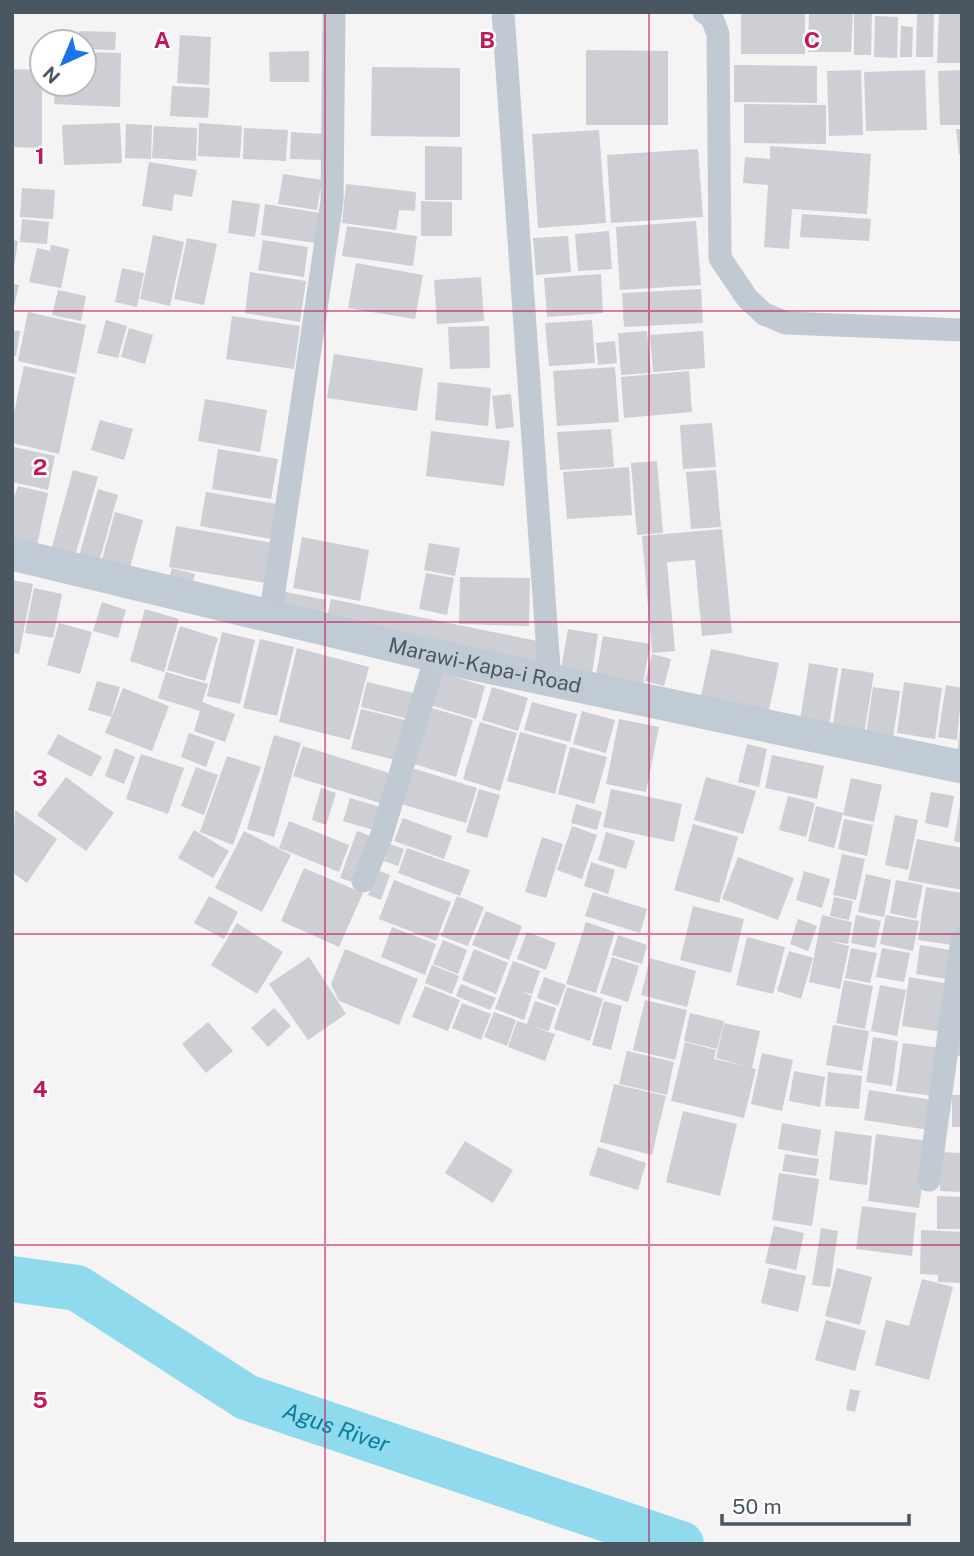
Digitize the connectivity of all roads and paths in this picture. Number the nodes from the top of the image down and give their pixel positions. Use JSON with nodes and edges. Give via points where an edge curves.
{"nodes":[{"id":1,"x":334,"y":12,"type":"edge"},
{"id":2,"x":503,"y":12,"type":"edge"},
{"id":3,"x":704,"y":12,"type":"edge"},
{"id":4,"x":962,"y":330,"type":"edge"},
{"id":5,"x":12,"y":554,"type":"edge"},
{"id":6,"x":270,"y":618,"type":"junction"},
{"id":7,"x":436,"y":656,"type":"junction"},
{"id":8,"x":550,"y":682,"type":"junction"},
{"id":9,"x":962,"y":767,"type":"edge"},
{"id":10,"x":363,"y":881,"type":"dead end"},
{"id":11,"x":962,"y":939,"type":"edge"},
{"id":12,"x":929,"y":1180,"type":"dead end"}],
"edges":[{"from":1,"to":6,"type":"street","via":[[332,201]]},
{"from":2,"to":8,"type":"street"},
{"from":3,"to":4,"type":"street","via":[[718,34],[720,258],[747,298],[764,314],[786,323]]},
{"from":5,"to":6,"type":"main road","name":"Marawi-Kapa-i Road"},
{"from":6,"to":7,"type":"main road","name":"Marawi-Kapa-i Road"},
{"from":7,"to":8,"type":"main road","name":"Marawi-Kapa-i Road"},
{"from":7,"to":10,"type":"street","via":[[381,837]]},
{"from":8,"to":9,"type":"main road","name":"Marawi-Kapa-i Road"},
{"from":11,"to":12,"type":"street"}]}
